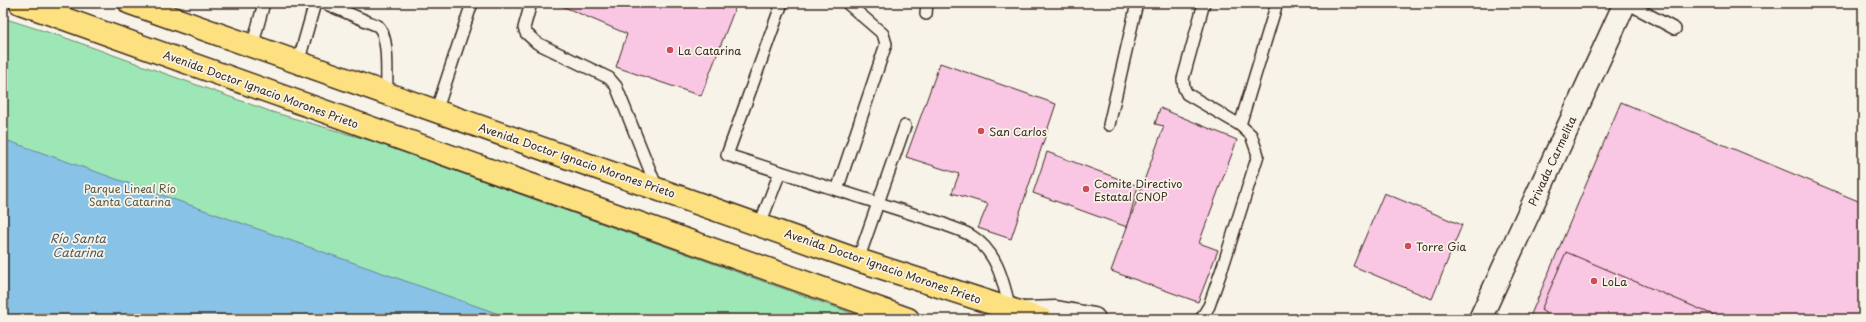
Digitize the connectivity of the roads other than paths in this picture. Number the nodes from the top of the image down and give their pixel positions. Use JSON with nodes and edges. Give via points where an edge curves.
{"nodes":[{"id":1,"x":20,"y":3,"type":"edge"},
{"id":2,"x":130,"y":3,"type":"edge"},
{"id":3,"x":264,"y":3,"type":"edge"},
{"id":4,"x":315,"y":3,"type":"edge"},
{"id":5,"x":324,"y":3,"type":"edge"},
{"id":6,"x":472,"y":3,"type":"edge"},
{"id":7,"x":531,"y":3,"type":"edge"},
{"id":8,"x":782,"y":3,"type":"edge"},
{"id":9,"x":847,"y":3,"type":"edge"},
{"id":10,"x":1137,"y":3,"type":"edge"},
{"id":11,"x":1204,"y":3,"type":"edge"},
{"id":12,"x":1277,"y":3,"type":"edge"},
{"id":13,"x":1626,"y":3,"type":"edge"},
{"id":14,"x":1675,"y":29,"type":"dead end"},
{"id":15,"x":252,"y":47,"type":"junction"},
{"id":16,"x":298,"y":63,"type":"junction"},
{"id":17,"x":387,"y":94,"type":"junction"},
{"id":18,"x":436,"y":112,"type":"junction"},
{"id":19,"x":1109,"y":125,"type":"dead end"},
{"id":20,"x":1240,"y":125,"type":"junction"},
{"id":21,"x":905,"y":126,"type":"dead end"},
{"id":22,"x":780,"y":172,"type":"junction"},
{"id":23,"x":657,"y":188,"type":"junction"},
{"id":24,"x":837,"y":190,"type":"junction"},
{"id":25,"x":878,"y":204,"type":"junction"},
{"id":26,"x":760,"y":224,"type":"junction"},
{"id":27,"x":858,"y":260,"type":"junction"},
{"id":28,"x":1026,"y":314,"type":"edge"},
{"id":29,"x":908,"y":319,"type":"edge"},
{"id":30,"x":1094,"y":319,"type":"edge"},
{"id":31,"x":1201,"y":319,"type":"edge"},
{"id":32,"x":1480,"y":319,"type":"edge"}],
"edges":[{"from":1,"to":29,"type":"highway","name":"Avenida Doctor Ignacio Morones Prieto"},
{"from":2,"to":15,"type":"highway","name":"Avenida Doctor Ignacio Morones Prieto"},
{"from":3,"to":15,"type":"lane"},
{"from":4,"to":16,"type":"lane"},
{"from":5,"to":17,"type":"lane","via":[[382,29],[385,41]]},
{"from":6,"to":18,"type":"lane"},
{"from":7,"to":23,"type":"lane","via":[[524,28],[531,38],[609,78],[616,86]]},
{"from":8,"to":22,"type":"lane","via":[[727,154]]},
{"from":9,"to":24,"type":"lane","via":[[883,34],[886,44]]},
{"from":10,"to":19,"type":"lane"},
{"from":11,"to":20,"type":"lane","via":[[1183,79],[1184,88],[1187,94]]},
{"from":12,"to":20,"type":"lane"},
{"from":13,"to":14,"type":"lane"},
{"from":13,"to":32,"type":"street","name":"Privada Carmelita"},
{"from":15,"to":16,"type":"highway","name":"Avenida Doctor Ignacio Morones Prieto"},
{"from":16,"to":17,"type":"highway","name":"Avenida Doctor Ignacio Morones Prieto"},
{"from":17,"to":18,"type":"highway","name":"Avenida Doctor Ignacio Morones Prieto"},
{"from":18,"to":23,"type":"highway","name":"Avenida Doctor Ignacio Morones Prieto"},
{"from":20,"to":31,"type":"lane","via":[[1251,135],[1258,156],[1224,263]]},
{"from":21,"to":25,"type":"lane"},
{"from":22,"to":24,"type":"lane"},
{"from":22,"to":26,"type":"lane"},
{"from":23,"to":26,"type":"highway","name":"Avenida Doctor Ignacio Morones Prieto"},
{"from":24,"to":25,"type":"lane"},
{"from":25,"to":27,"type":"lane"},
{"from":25,"to":28,"type":"lane","via":[[941,223],[970,235],[988,250]]},
{"from":26,"to":27,"type":"highway","name":"Avenida Doctor Ignacio Morones Prieto"},
{"from":27,"to":28,"type":"highway","name":"Avenida Doctor Ignacio Morones Prieto"},
{"from":28,"to":30,"type":"street","name":"Avenida Doctor Ignacio Morones Prieto","via":[[1056,312]]}]}
